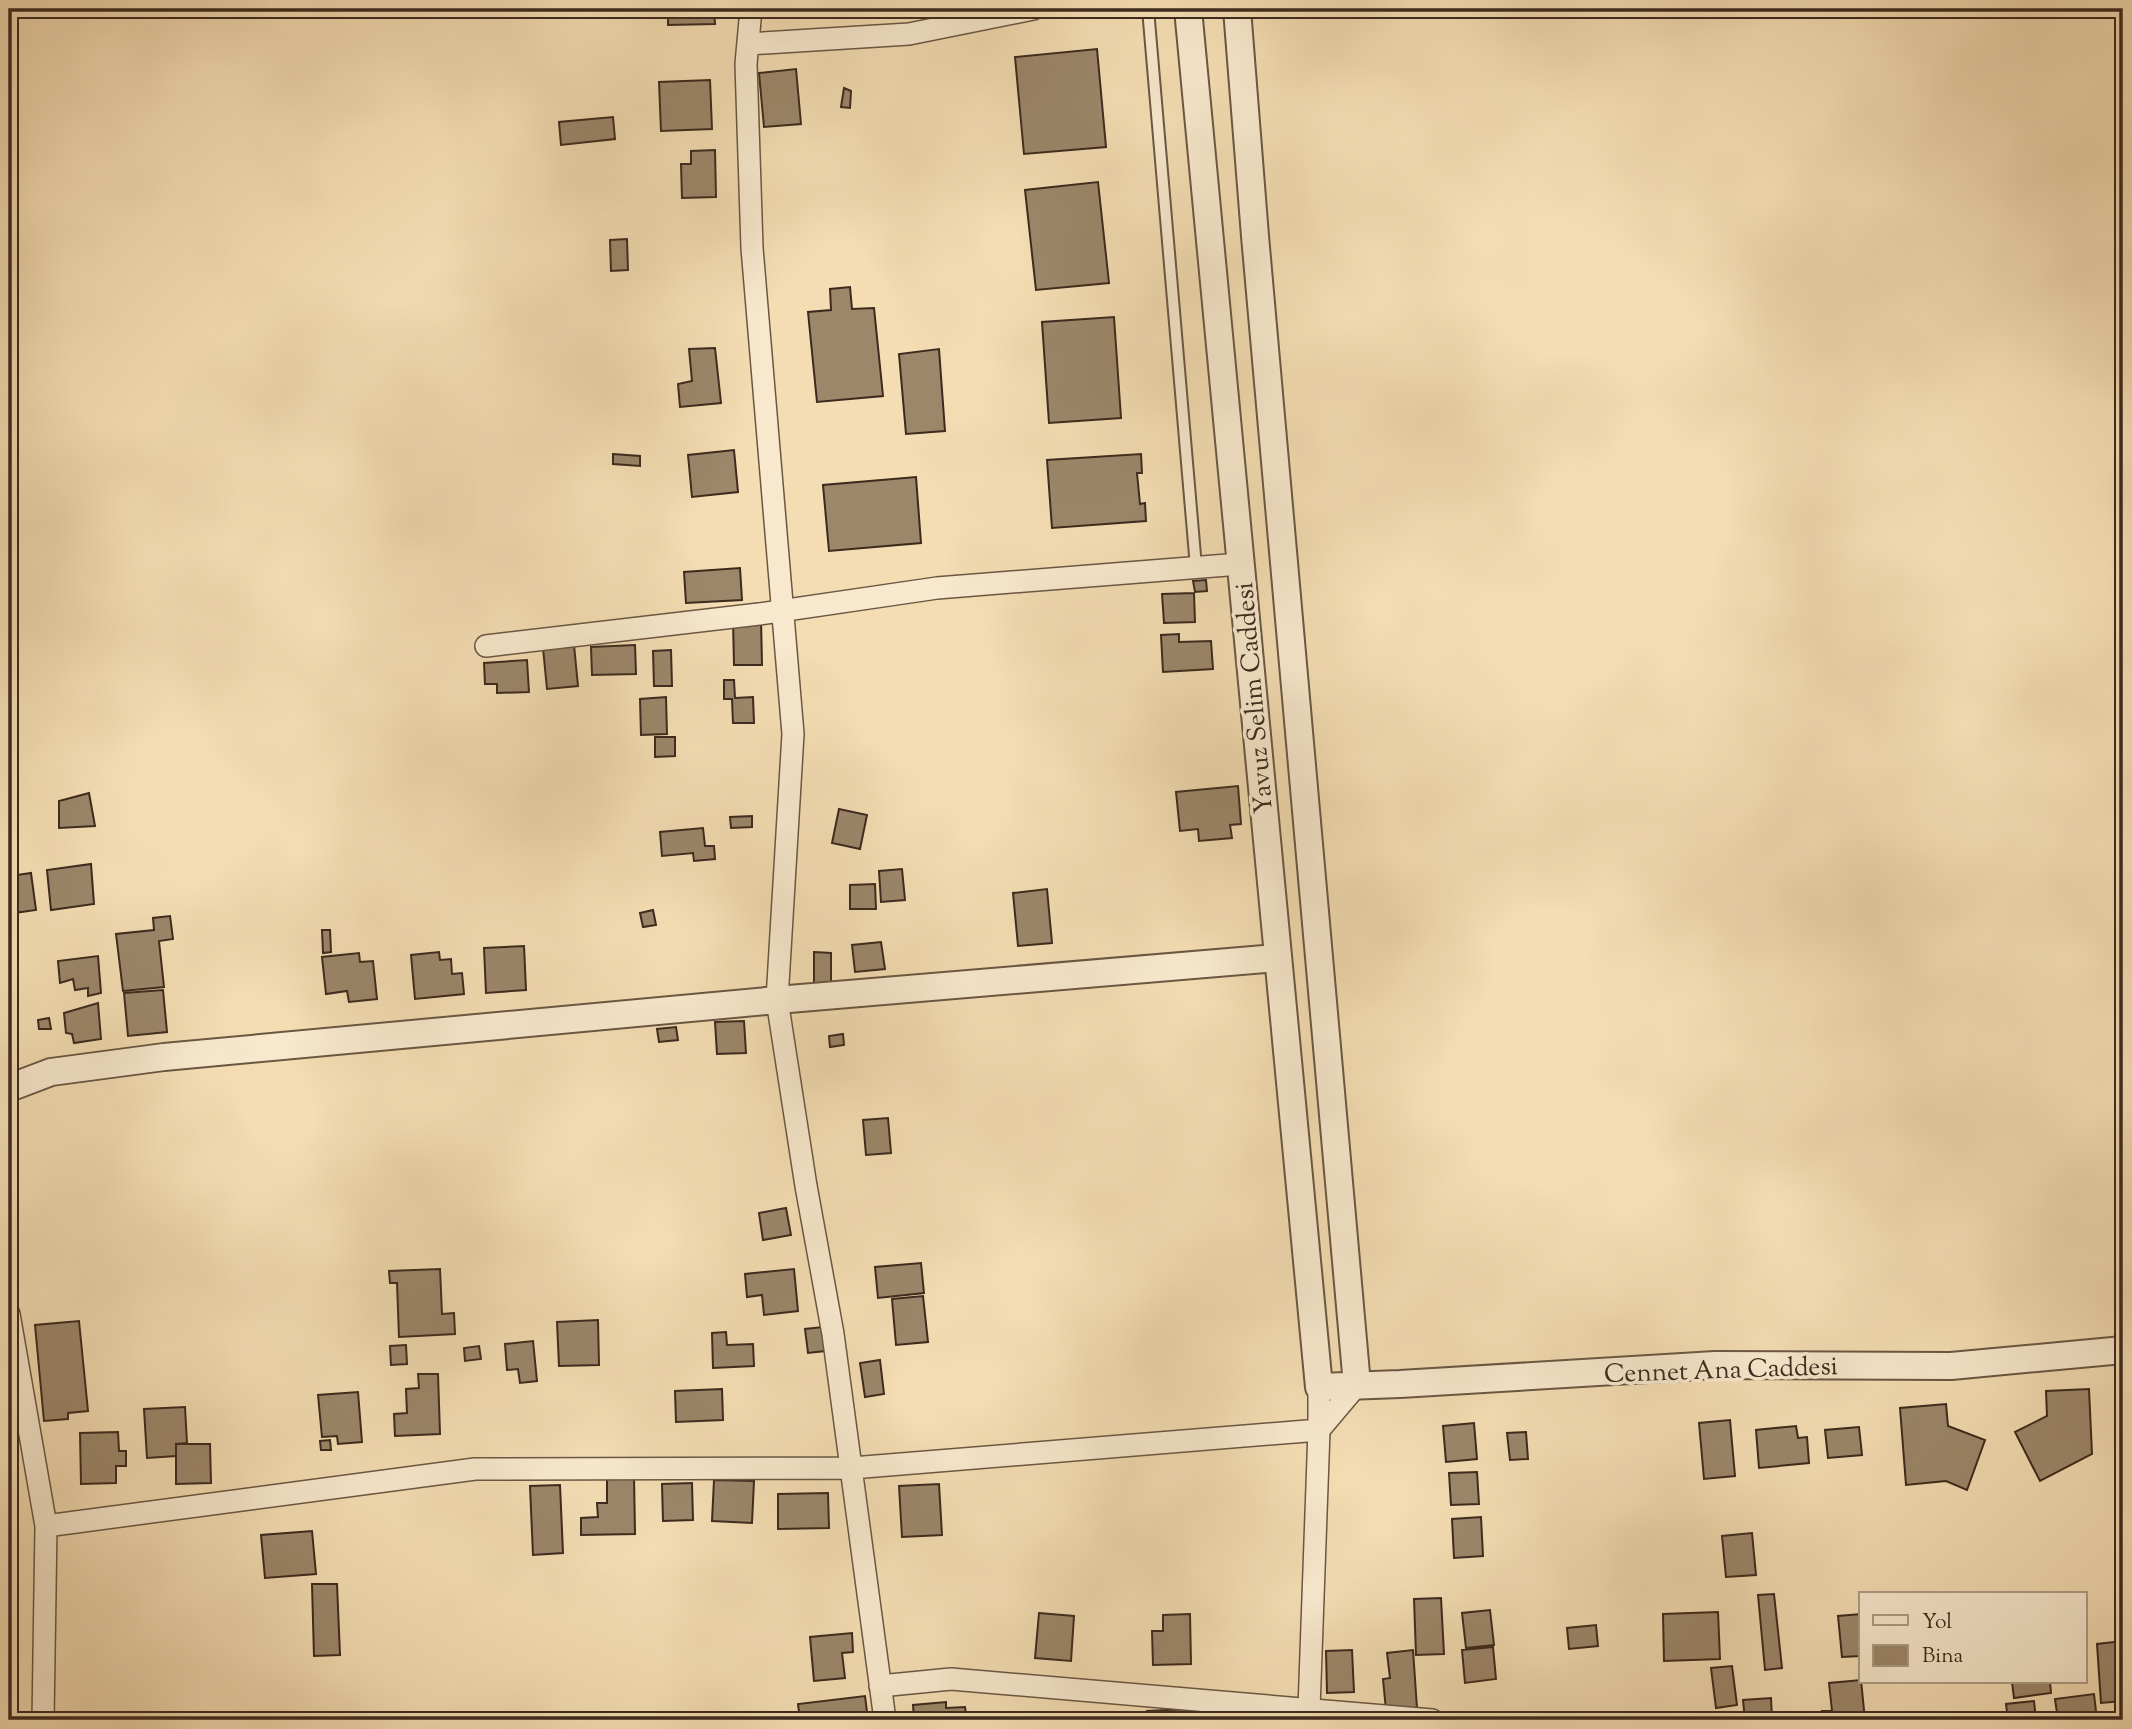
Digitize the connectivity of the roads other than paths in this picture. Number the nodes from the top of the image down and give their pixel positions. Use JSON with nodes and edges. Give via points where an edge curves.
{"nodes":[{"id":1,"x":751,"y":9,"type":"edge"},
{"id":2,"x":1033,"y":9,"type":"edge"},
{"id":3,"x":1148,"y":9,"type":"edge"},
{"id":4,"x":1188,"y":9,"type":"edge"},
{"id":5,"x":1237,"y":9,"type":"edge"},
{"id":6,"x":748,"y":44,"type":"junction"},
{"id":7,"x":1240,"y":564,"type":"junction"},
{"id":8,"x":1196,"y":567,"type":"junction"},
{"id":9,"x":783,"y":609,"type":"junction"},
{"id":10,"x":486,"y":646,"type":"dead end"},
{"id":11,"x":1277,"y":958,"type":"junction"},
{"id":12,"x":777,"y":1000,"type":"junction"},
{"id":13,"x":9,"y":1088,"type":"edge"},
{"id":14,"x":9,"y":1314,"type":"edge"},
{"id":15,"x":2123,"y":1350,"type":"edge"},
{"id":16,"x":1357,"y":1385,"type":"junction"},
{"id":17,"x":1319,"y":1387,"type":"junction"},
{"id":18,"x":1319,"y":1430,"type":"junction"},
{"id":19,"x":852,"y":1468,"type":"junction"},
{"id":20,"x":46,"y":1526,"type":"junction"},
{"id":21,"x":880,"y":1686,"type":"junction"},
{"id":22,"x":1309,"y":1709,"type":"junction"},
{"id":23,"x":43,"y":1720,"type":"edge"},
{"id":24,"x":885,"y":1720,"type":"edge"},
{"id":25,"x":1432,"y":1720,"type":"edge"}],
"edges":[{"from":1,"to":6,"type":"street"},
{"from":2,"to":6,"type":"street","via":[[909,34]]},
{"from":3,"to":8,"type":"lane"},
{"from":4,"to":7,"type":"street","name":"Yavuz Selim Caddesi"},
{"from":5,"to":16,"type":"street","name":"Yavuz Selim Caddesi"},
{"from":6,"to":9,"type":"street","via":[[752,248]]},
{"from":7,"to":8,"type":"street"},
{"from":7,"to":11,"type":"street","name":"Yavuz Selim Caddesi"},
{"from":8,"to":9,"type":"street","via":[[937,588]]},
{"from":9,"to":10,"type":"street"},
{"from":9,"to":12,"type":"street","via":[[793,734]]},
{"from":11,"to":12,"type":"street"},
{"from":11,"to":17,"type":"street","name":"Yavuz Selim Caddesi"},
{"from":12,"to":13,"type":"street","via":[[164,1057],[51,1072]]},
{"from":12,"to":19,"type":"street"},
{"from":14,"to":20,"type":"street"},
{"from":15,"to":16,"type":"street","name":"Cennet Ana Caddesi","via":[[1951,1366],[1714,1366]]},
{"from":16,"to":17,"type":"street","name":"Cennet Ana Caddesi"},
{"from":16,"to":18,"type":"street"},
{"from":17,"to":18,"type":"street"},
{"from":18,"to":19,"type":"street"},
{"from":18,"to":22,"type":"street"},
{"from":19,"to":20,"type":"street","via":[[475,1469]]},
{"from":19,"to":21,"type":"street"},
{"from":20,"to":23,"type":"street"},
{"from":21,"to":22,"type":"street","via":[[951,1679]]},
{"from":21,"to":24,"type":"street"},
{"from":22,"to":25,"type":"street"}]}
